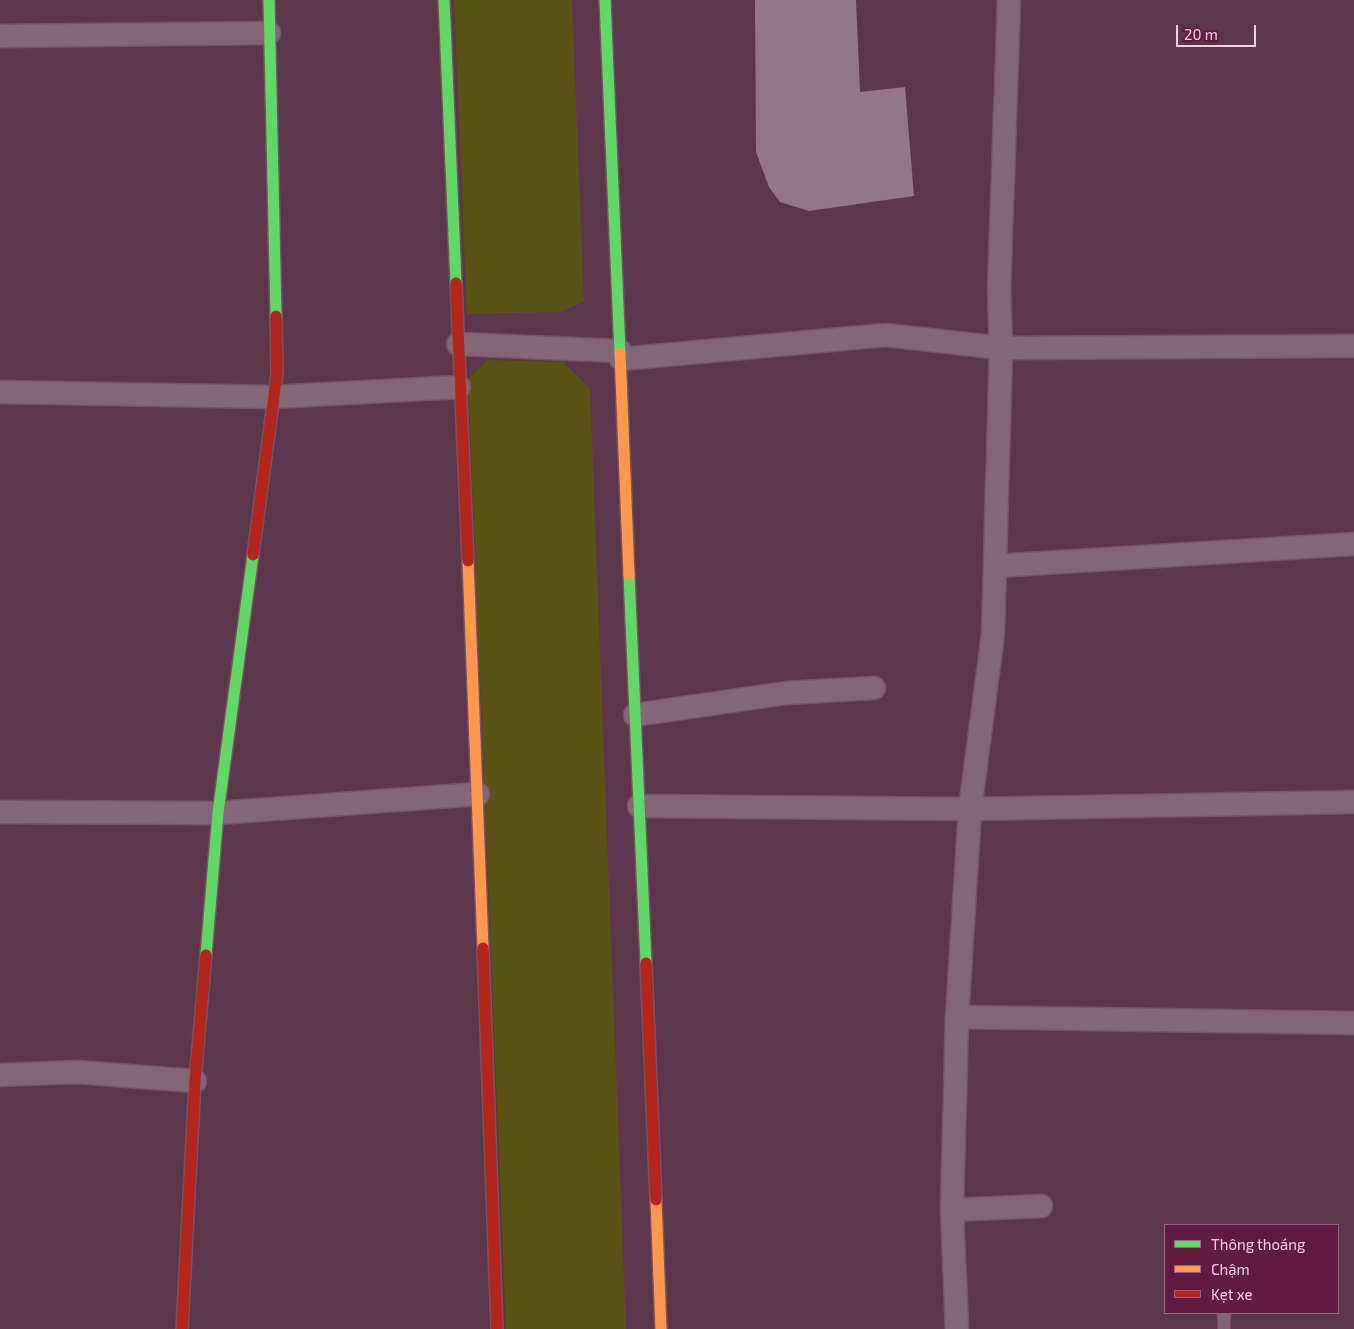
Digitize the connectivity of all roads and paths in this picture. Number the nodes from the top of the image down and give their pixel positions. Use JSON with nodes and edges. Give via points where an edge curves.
{"nodes":[{"id":1,"x":269,"y":0,"type":"edge"},
{"id":2,"x":444,"y":0,"type":"edge"},
{"id":3,"x":605,"y":0,"type":"edge"},
{"id":4,"x":1009,"y":0,"type":"edge"},
{"id":5,"x":269,"y":33,"type":"junction"},
{"id":6,"x":0,"y":36,"type":"edge"},
{"id":7,"x":458,"y":344,"type":"junction"},
{"id":8,"x":1354,"y":346,"type":"edge"},
{"id":9,"x":1001,"y":348,"type":"junction"},
{"id":10,"x":620,"y":355,"type":"junction"},
{"id":11,"x":459,"y":387,"type":"junction"},
{"id":12,"x":0,"y":392,"type":"edge"},
{"id":13,"x":272,"y":397,"type":"junction"},
{"id":14,"x":1354,"y":544,"type":"edge"},
{"id":15,"x":995,"y":566,"type":"junction"},
{"id":16,"x":874,"y":688,"type":"dead end"},
{"id":17,"x":635,"y":715,"type":"junction"},
{"id":18,"x":478,"y":794,"type":"junction"},
{"id":19,"x":1354,"y":802,"type":"edge"},
{"id":20,"x":639,"y":806,"type":"junction"},
{"id":21,"x":970,"y":809,"type":"junction"},
{"id":22,"x":0,"y":812,"type":"edge"},
{"id":23,"x":218,"y":812,"type":"junction"},
{"id":24,"x":957,"y":1018,"type":"junction"},
{"id":25,"x":1354,"y":1023,"type":"edge"},
{"id":26,"x":0,"y":1075,"type":"edge"},
{"id":27,"x":195,"y":1081,"type":"junction"},
{"id":28,"x":1041,"y":1206,"type":"dead end"},
{"id":29,"x":952,"y":1210,"type":"junction"},
{"id":30,"x":1224,"y":1314,"type":"edge"},
{"id":31,"x":182,"y":1329,"type":"edge"},
{"id":32,"x":497,"y":1329,"type":"edge"},
{"id":33,"x":661,"y":1329,"type":"edge"},
{"id":34,"x":957,"y":1329,"type":"edge"},
{"id":35,"x":1224,"y":1329,"type":"edge"}],
"edges":[{"from":1,"to":5,"type":"street"},
{"from":2,"to":7,"type":"street"},
{"from":3,"to":10,"type":"street"},
{"from":4,"to":9,"type":"street","via":[[999,290]]},
{"from":5,"to":6,"type":"street"},
{"from":5,"to":13,"type":"street","via":[[277,373]]},
{"from":7,"to":10,"type":"street"},
{"from":7,"to":11,"type":"street"},
{"from":8,"to":9,"type":"street"},
{"from":9,"to":10,"type":"street","via":[[886,335]]},
{"from":9,"to":15,"type":"street"},
{"from":10,"to":17,"type":"street"},
{"from":11,"to":13,"type":"street"},
{"from":11,"to":18,"type":"street"},
{"from":12,"to":13,"type":"street"},
{"from":13,"to":23,"type":"street"},
{"from":14,"to":15,"type":"street"},
{"from":15,"to":21,"type":"street","via":[[993,634]]},
{"from":16,"to":17,"type":"street","via":[[786,693]]},
{"from":17,"to":20,"type":"street"},
{"from":18,"to":23,"type":"street"},
{"from":18,"to":32,"type":"street"},
{"from":19,"to":21,"type":"street"},
{"from":20,"to":21,"type":"street"},
{"from":20,"to":33,"type":"street"},
{"from":21,"to":24,"type":"street"},
{"from":22,"to":23,"type":"street"},
{"from":23,"to":27,"type":"street"},
{"from":24,"to":25,"type":"street"},
{"from":24,"to":29,"type":"street"},
{"from":26,"to":27,"type":"street","via":[[76,1072]]},
{"from":27,"to":31,"type":"street"},
{"from":28,"to":29,"type":"street"},
{"from":29,"to":34,"type":"street"},
{"from":30,"to":35,"type":"lane"}]}
